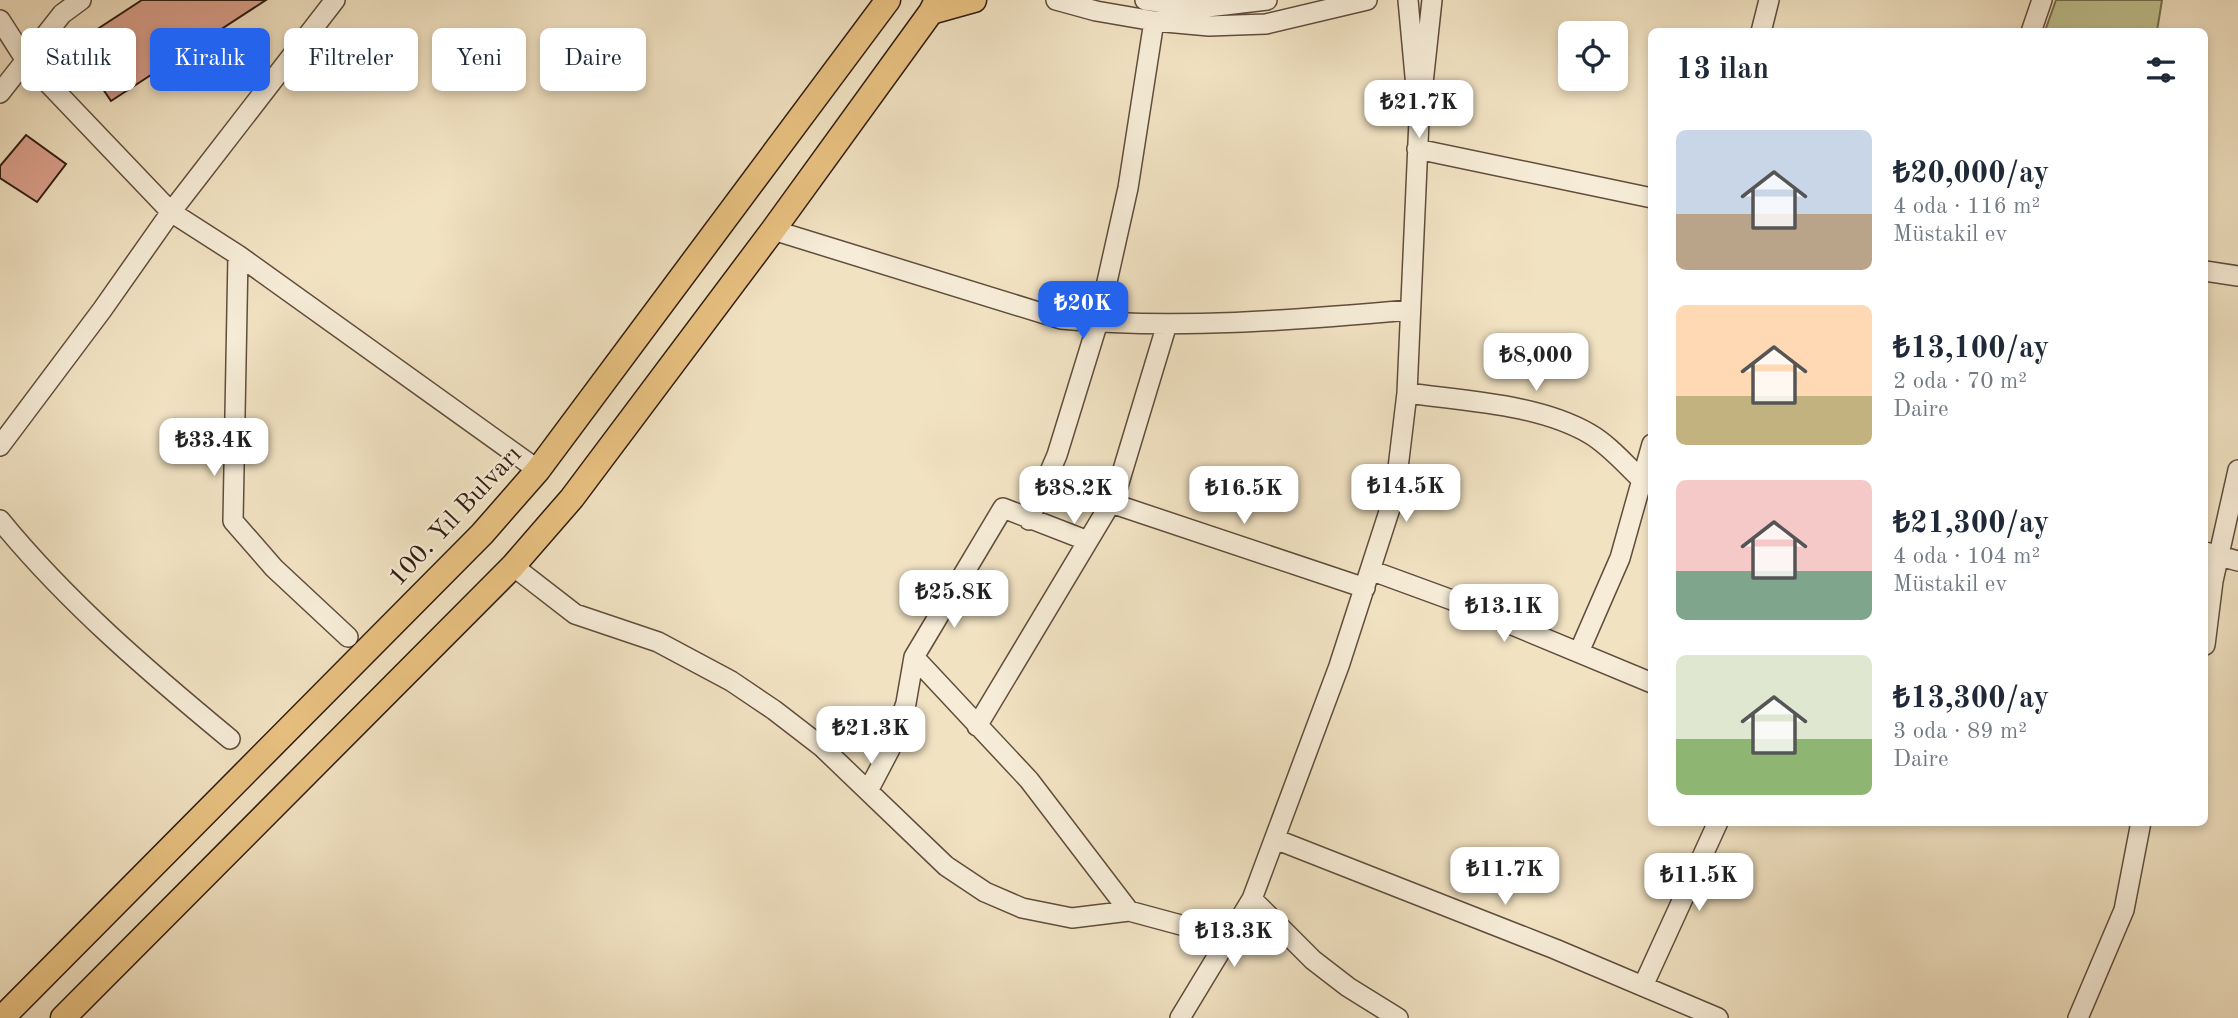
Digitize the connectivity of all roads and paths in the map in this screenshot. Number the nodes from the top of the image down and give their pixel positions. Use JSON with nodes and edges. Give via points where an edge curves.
{"nodes":[{"id":1,"x":81,"y":0,"type":"edge"},
{"id":2,"x":335,"y":0,"type":"edge"},
{"id":3,"x":888,"y":0,"type":"edge"},
{"id":4,"x":974,"y":0,"type":"edge"},
{"id":5,"x":1056,"y":0,"type":"edge"},
{"id":6,"x":1145,"y":0,"type":"edge"},
{"id":7,"x":1267,"y":0,"type":"edge"},
{"id":8,"x":1367,"y":0,"type":"edge"},
{"id":9,"x":1408,"y":0,"type":"edge"},
{"id":10,"x":1432,"y":0,"type":"edge"},
{"id":11,"x":1769,"y":0,"type":"edge"},
{"id":12,"x":2042,"y":0,"type":"edge"},
{"id":13,"x":934,"y":6,"type":"edge"},
{"id":14,"x":0,"y":20,"type":"edge"},
{"id":15,"x":1154,"y":21,"type":"junction"},
{"id":16,"x":50,"y":28,"type":"edge"},
{"id":17,"x":1762,"y":28,"type":"edge"},
{"id":18,"x":2032,"y":28,"type":"edge"},
{"id":19,"x":21,"y":55,"type":"edge"},
{"id":20,"x":21,"y":64,"type":"edge"},
{"id":21,"x":54,"y":91,"type":"edge"},
{"id":22,"x":0,"y":93,"type":"edge"},
{"id":23,"x":1419,"y":120,"type":"junction"},
{"id":24,"x":1417,"y":149,"type":"junction"},
{"id":25,"x":1648,"y":197,"type":"edge"},
{"id":26,"x":171,"y":212,"type":"junction"},
{"id":27,"x":773,"y":230,"type":"junction"},
{"id":28,"x":238,"y":255,"type":"junction"},
{"id":29,"x":2208,"y":271,"type":"edge"},
{"id":30,"x":2238,"y":276,"type":"edge"},
{"id":31,"x":1410,"y":310,"type":"junction"},
{"id":32,"x":1098,"y":322,"type":"junction"},
{"id":33,"x":1167,"y":324,"type":"junction"},
{"id":34,"x":1407,"y":393,"type":"junction"},
{"id":35,"x":0,"y":446,"type":"edge"},
{"id":36,"x":538,"y":470,"type":"junction"},
{"id":37,"x":2238,"y":470,"type":"edge"},
{"id":38,"x":1647,"y":478,"type":"edge"},
{"id":39,"x":1111,"y":503,"type":"junction"},
{"id":40,"x":0,"y":520,"type":"edge"},
{"id":41,"x":1029,"y":520,"type":"junction"},
{"id":42,"x":1088,"y":541,"type":"junction"},
{"id":43,"x":2212,"y":554,"type":"edge"},
{"id":44,"x":2238,"y":561,"type":"edge"},
{"id":45,"x":513,"y":566,"type":"junction"},
{"id":46,"x":1367,"y":579,"type":"junction"},
{"id":47,"x":2208,"y":606,"type":"edge"},
{"id":48,"x":348,"y":637,"type":"dead end"},
{"id":49,"x":1578,"y":652,"type":"junction"},
{"id":50,"x":914,"y":657,"type":"junction"},
{"id":51,"x":1648,"y":681,"type":"edge"},
{"id":52,"x":977,"y":726,"type":"junction"},
{"id":53,"x":230,"y":739,"type":"dead end"},
{"id":54,"x":868,"y":792,"type":"junction"},
{"id":55,"x":1716,"y":826,"type":"edge"},
{"id":56,"x":2140,"y":826,"type":"edge"},
{"id":57,"x":1275,"y":839,"type":"junction"},
{"id":58,"x":1252,"y":899,"type":"junction"},
{"id":59,"x":1129,"y":911,"type":"junction"},
{"id":60,"x":1229,"y":938,"type":"junction"},
{"id":61,"x":1643,"y":986,"type":"junction"},
{"id":62,"x":1392,"y":1017,"type":"edge"},
{"id":63,"x":2,"y":1018,"type":"edge"},
{"id":64,"x":63,"y":1018,"type":"edge"},
{"id":65,"x":1180,"y":1018,"type":"edge"},
{"id":66,"x":1718,"y":1018,"type":"edge"},
{"id":67,"x":2078,"y":1018,"type":"edge"}],
"edges":[{"from":1,"to":16,"type":"street"},
{"from":2,"to":26,"type":"street"},
{"from":3,"to":36,"type":"main road","name":"100. Yıl Bulvarı"},
{"from":4,"to":13,"type":"main road"},
{"from":5,"to":15,"type":"street"},
{"from":6,"to":7,"type":"street","via":[[1199,8]]},
{"from":8,"to":15,"type":"street","via":[[1266,24],[1209,26]]},
{"from":9,"to":23,"type":"street"},
{"from":10,"to":23,"type":"street"},
{"from":11,"to":17,"type":"street"},
{"from":12,"to":18,"type":"street"},
{"from":13,"to":27,"type":"main road"},
{"from":14,"to":19,"type":"street"},
{"from":15,"to":32,"type":"street","via":[[1128,188]]},
{"from":20,"to":22,"type":"street"},
{"from":21,"to":26,"type":"street"},
{"from":23,"to":24,"type":"street"},
{"from":24,"to":25,"type":"street"},
{"from":24,"to":31,"type":"street"},
{"from":26,"to":28,"type":"street"},
{"from":26,"to":35,"type":"street"},
{"from":27,"to":32,"type":"street","via":[[1061,318]]},
{"from":27,"to":45,"type":"main road","via":[[572,498]]},
{"from":28,"to":36,"type":"street"},
{"from":28,"to":48,"type":"street","via":[[233,521],[274,568]]},
{"from":29,"to":30,"type":"street"},
{"from":31,"to":33,"type":"street"},
{"from":31,"to":34,"type":"street"},
{"from":32,"to":33,"type":"street"},
{"from":32,"to":41,"type":"street","via":[[1057,454]]},
{"from":33,"to":39,"type":"street"},
{"from":34,"to":38,"type":"street","via":[[1523,410],[1559,420],[1591,434]]},
{"from":34,"to":46,"type":"street","via":[[1395,493]]},
{"from":36,"to":63,"type":"main road","name":"100. Yıl Bulvarı","via":[[482,534]]},
{"from":37,"to":43,"type":"street"},
{"from":38,"to":49,"type":"street","via":[[1620,558]]},
{"from":39,"to":42,"type":"street"},
{"from":39,"to":46,"type":"street"},
{"from":40,"to":53,"type":"street","via":[[32,559],[144,667]]},
{"from":41,"to":42,"type":"street"},
{"from":41,"to":50,"type":"street","via":[[1003,508]]},
{"from":42,"to":52,"type":"street"},
{"from":43,"to":44,"type":"street"},
{"from":43,"to":47,"type":"street"},
{"from":45,"to":54,"type":"street","via":[[575,614],[658,642],[731,681],[822,747]]},
{"from":45,"to":64,"type":"main road"},
{"from":46,"to":49,"type":"street","via":[[1452,600]]},
{"from":46,"to":57,"type":"street"},
{"from":49,"to":51,"type":"street"},
{"from":50,"to":52,"type":"street"},
{"from":50,"to":54,"type":"street","via":[[906,703]]},
{"from":52,"to":59,"type":"street","via":[[1029,780]]},
{"from":54,"to":59,"type":"street","via":[[946,866],[985,892],[1022,908],[1072,918]]},
{"from":55,"to":61,"type":"street"},
{"from":56,"to":67,"type":"street","via":[[2124,910]]},
{"from":57,"to":58,"type":"street"},
{"from":57,"to":61,"type":"street"},
{"from":58,"to":60,"type":"street"},
{"from":58,"to":62,"type":"street","via":[[1313,960]]},
{"from":59,"to":60,"type":"street"},
{"from":60,"to":65,"type":"street"},
{"from":61,"to":66,"type":"street"}]}
